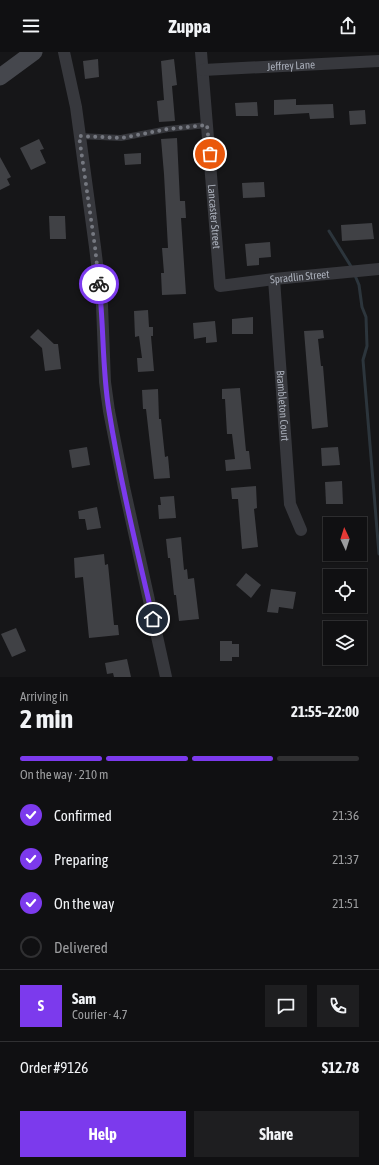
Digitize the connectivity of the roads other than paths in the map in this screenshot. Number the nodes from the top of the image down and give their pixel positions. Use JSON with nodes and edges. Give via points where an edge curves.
{"nodes":[{"id":1,"x":34,"y":52,"type":"edge"},
{"id":2,"x":64,"y":52,"type":"edge"},
{"id":3,"x":201,"y":52,"type":"edge"},
{"id":4,"x":357,"y":57,"type":"edge"},
{"id":5,"x":379,"y":61,"type":"edge"},
{"id":6,"x":203,"y":70,"type":"junction"},
{"id":7,"x":0,"y":77,"type":"edge"},
{"id":8,"x":207,"y":125,"type":"junction"},
{"id":9,"x":79,"y":136,"type":"junction"},
{"id":10,"x":379,"y":269,"type":"edge"},
{"id":11,"x":274,"y":279,"type":"junction"},
{"id":12,"x":220,"y":286,"type":"joint"},
{"id":13,"x":301,"y":530,"type":"dead end"},
{"id":14,"x":166,"y":677,"type":"edge"}],
"edges":[{"from":1,"to":7,"type":"main road"},
{"from":2,"to":9,"type":"street","via":[[76,107]]},
{"from":3,"to":6,"type":"street","name":"Lancaster Street"},
{"from":4,"to":5,"type":"street","name":"Jeffrey Lane"},
{"from":4,"to":6,"type":"street","name":"Jeffrey Lane"},
{"from":6,"to":8,"type":"street","name":"Lancaster Street"},
{"from":8,"to":9,"type":"lane","via":[[122,138]]},
{"from":8,"to":12,"type":"street","name":"Lancaster Street"},
{"from":9,"to":14,"type":"street","via":[[102,305],[105,382],[109,411]]},
{"from":10,"to":11,"type":"street","name":"Spradlin Street"},
{"from":11,"to":12,"type":"street","name":"Spradlin Street"},
{"from":11,"to":13,"type":"street","name":"Brambleton Court","via":[[290,504]]}]}
